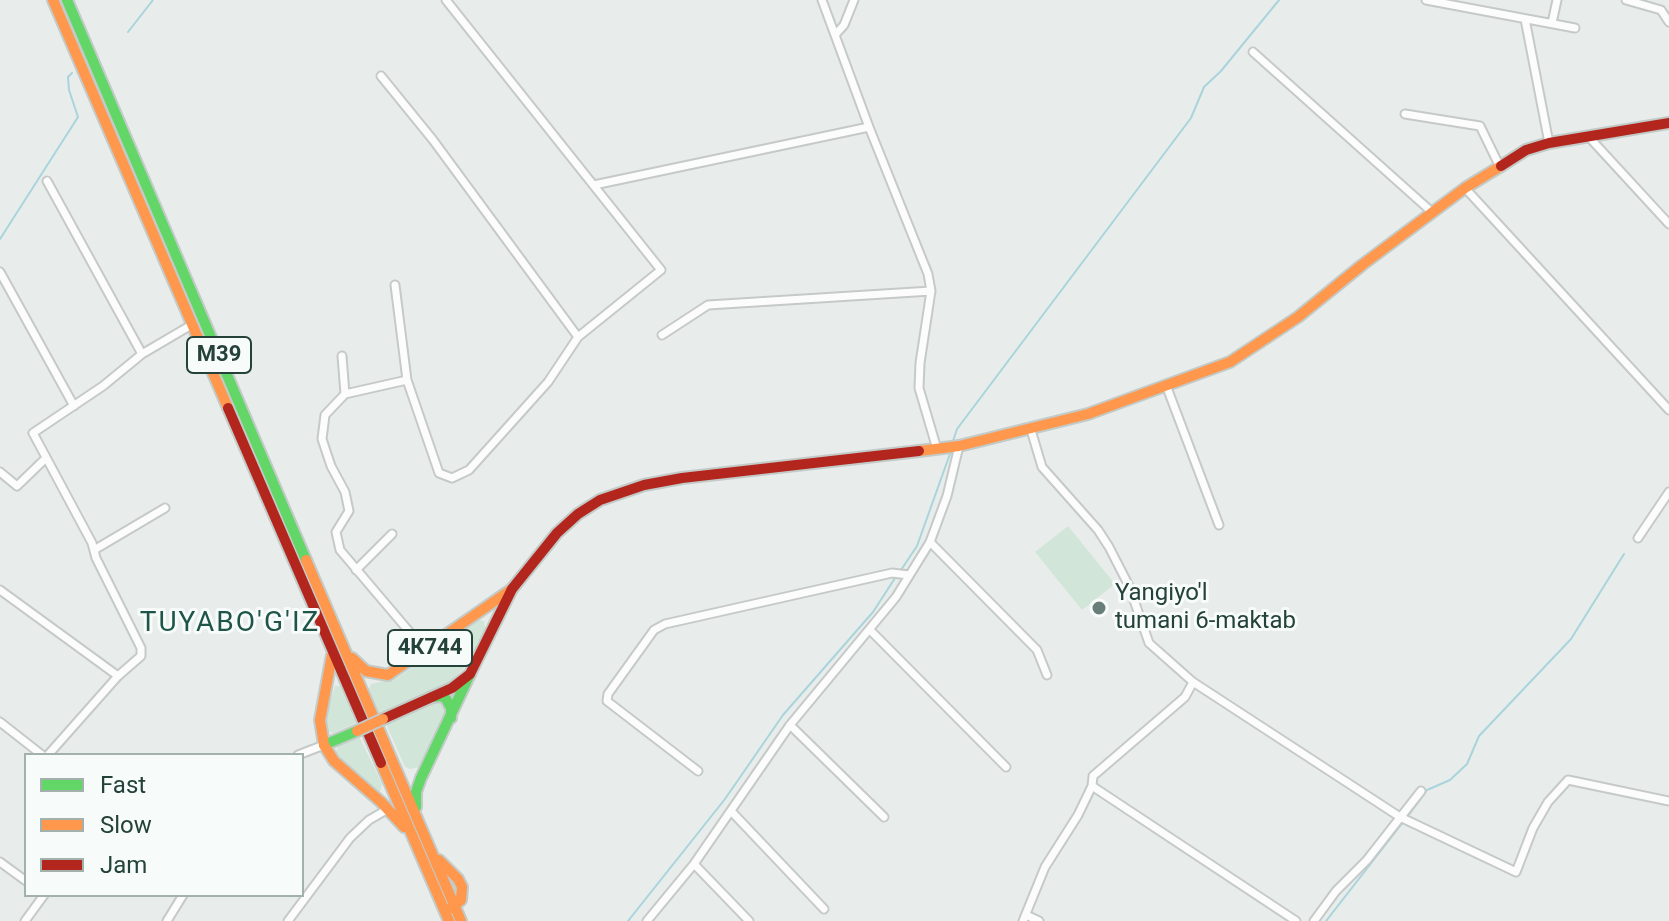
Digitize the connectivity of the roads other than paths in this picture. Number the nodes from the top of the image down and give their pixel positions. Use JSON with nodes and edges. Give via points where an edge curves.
{"nodes":[{"id":1,"x":53,"y":0,"type":"edge"},
{"id":2,"x":67,"y":0,"type":"edge"},
{"id":3,"x":446,"y":0,"type":"edge"},
{"id":4,"x":822,"y":0,"type":"edge"},
{"id":5,"x":854,"y":0,"type":"edge"},
{"id":6,"x":1426,"y":0,"type":"edge"},
{"id":7,"x":1557,"y":0,"type":"edge"},
{"id":8,"x":1626,"y":0,"type":"edge"},
{"id":9,"x":1525,"y":19,"type":"junction"},
{"id":10,"x":1669,"y":22,"type":"edge"},
{"id":11,"x":1552,"y":23,"type":"junction"},
{"id":12,"x":1575,"y":28,"type":"dead end"},
{"id":13,"x":835,"y":35,"type":"junction"},
{"id":14,"x":1253,"y":52,"type":"dead end"},
{"id":15,"x":381,"y":76,"type":"dead end"},
{"id":16,"x":1405,"y":114,"type":"dead end"},
{"id":17,"x":1669,"y":123,"type":"edge"},
{"id":18,"x":869,"y":127,"type":"junction"},
{"id":19,"x":1588,"y":136,"type":"junction"},
{"id":20,"x":1549,"y":143,"type":"junction"},
{"id":21,"x":1499,"y":165,"type":"junction"},
{"id":22,"x":47,"y":181,"type":"dead end"},
{"id":23,"x":594,"y":185,"type":"junction"},
{"id":24,"x":1465,"y":188,"type":"junction"},
{"id":25,"x":1434,"y":214,"type":"junction"},
{"id":26,"x":1669,"y":224,"type":"edge"},
{"id":27,"x":0,"y":272,"type":"edge"},
{"id":28,"x":395,"y":285,"type":"dead end"},
{"id":29,"x":931,"y":291,"type":"junction"},
{"id":30,"x":193,"y":324,"type":"junction"},
{"id":31,"x":662,"y":335,"type":"dead end"},
{"id":32,"x":578,"y":337,"type":"junction"},
{"id":33,"x":142,"y":354,"type":"junction"},
{"id":34,"x":342,"y":356,"type":"dead end"},
{"id":35,"x":407,"y":380,"type":"junction"},
{"id":36,"x":1166,"y":385,"type":"junction"},
{"id":37,"x":345,"y":394,"type":"junction"},
{"id":38,"x":74,"y":406,"type":"junction"},
{"id":39,"x":1669,"y":410,"type":"edge"},
{"id":40,"x":1031,"y":430,"type":"junction"},
{"id":41,"x":959,"y":446,"type":"junction"},
{"id":42,"x":941,"y":448,"type":"junction"},
{"id":43,"x":46,"y":458,"type":"junction"},
{"id":44,"x":0,"y":472,"type":"edge"},
{"id":45,"x":1669,"y":492,"type":"edge"},
{"id":46,"x":165,"y":508,"type":"dead end"},
{"id":47,"x":1219,"y":525,"type":"dead end"},
{"id":48,"x":392,"y":534,"type":"dead end"},
{"id":49,"x":1638,"y":538,"type":"dead end"},
{"id":50,"x":930,"y":542,"type":"junction"},
{"id":51,"x":94,"y":550,"type":"junction"},
{"id":52,"x":356,"y":570,"type":"junction"},
{"id":53,"x":909,"y":575,"type":"junction"},
{"id":54,"x":311,"y":583,"type":"junction"},
{"id":55,"x":512,"y":589,"type":"junction"},
{"id":56,"x":0,"y":590,"type":"edge"},
{"id":57,"x":870,"y":630,"type":"junction"},
{"id":58,"x":332,"y":648,"type":"junction"},
{"id":59,"x":346,"y":651,"type":"junction"},
{"id":60,"x":425,"y":651,"type":"junction"},
{"id":61,"x":470,"y":674,"type":"junction"},
{"id":62,"x":1047,"y":675,"type":"dead end"},
{"id":63,"x":118,"y":676,"type":"junction"},
{"id":64,"x":1193,"y":682,"type":"junction"},
{"id":65,"x":432,"y":697,"type":"junction"},
{"id":66,"x":451,"y":718,"type":"junction"},
{"id":67,"x":0,"y":722,"type":"edge"},
{"id":68,"x":790,"y":725,"type":"junction"},
{"id":69,"x":324,"y":745,"type":"junction"},
{"id":70,"x":39,"y":753,"type":"edge"},
{"id":71,"x":50,"y":753,"type":"edge"},
{"id":72,"x":303,"y":753,"type":"edge"},
{"id":73,"x":1006,"y":767,"type":"dead end"},
{"id":74,"x":698,"y":771,"type":"dead end"},
{"id":75,"x":1092,"y":786,"type":"junction"},
{"id":76,"x":1421,"y":791,"type":"dead end"},
{"id":77,"x":1669,"y":801,"type":"edge"},
{"id":78,"x":388,"y":809,"type":"junction"},
{"id":79,"x":731,"y":811,"type":"junction"},
{"id":80,"x":884,"y":817,"type":"dead end"},
{"id":81,"x":1400,"y":817,"type":"junction"},
{"id":82,"x":417,"y":819,"type":"junction"},
{"id":83,"x":414,"y":839,"type":"junction"},
{"id":84,"x":0,"y":862,"type":"edge"},
{"id":85,"x":694,"y":864,"type":"junction"},
{"id":86,"x":24,"y":880,"type":"edge"},
{"id":87,"x":43,"y":897,"type":"edge"},
{"id":88,"x":182,"y":897,"type":"edge"},
{"id":89,"x":443,"y":907,"type":"junction"},
{"id":90,"x":455,"y":907,"type":"junction"},
{"id":91,"x":824,"y":909,"type":"dead end"},
{"id":92,"x":1025,"y":918,"type":"edge"},
{"id":93,"x":25,"y":921,"type":"edge"},
{"id":94,"x":167,"y":921,"type":"edge"},
{"id":95,"x":288,"y":921,"type":"edge"},
{"id":96,"x":449,"y":921,"type":"edge"},
{"id":97,"x":461,"y":921,"type":"edge"},
{"id":98,"x":647,"y":921,"type":"edge"},
{"id":99,"x":749,"y":921,"type":"edge"},
{"id":100,"x":1039,"y":921,"type":"edge"},
{"id":101,"x":1296,"y":921,"type":"edge"},
{"id":102,"x":1314,"y":921,"type":"edge"}],
"edges":[{"from":1,"to":30,"type":"main road","number":"M39"},
{"from":2,"to":54,"type":"main road","number":"M39"},
{"from":3,"to":23,"type":"street"},
{"from":4,"to":13,"type":"street"},
{"from":5,"to":13,"type":"street"},
{"from":6,"to":9,"type":"street"},
{"from":7,"to":11,"type":"street"},
{"from":8,"to":10,"type":"street","via":[[1661,10]]},
{"from":9,"to":11,"type":"street"},
{"from":9,"to":20,"type":"street"},
{"from":11,"to":12,"type":"street"},
{"from":13,"to":18,"type":"street"},
{"from":14,"to":25,"type":"street"},
{"from":15,"to":32,"type":"street"},
{"from":16,"to":21,"type":"street","via":[[1480,126]]},
{"from":17,"to":19,"type":"main road"},
{"from":18,"to":23,"type":"street"},
{"from":18,"to":29,"type":"street"},
{"from":19,"to":20,"type":"main road"},
{"from":19,"to":26,"type":"street"},
{"from":20,"to":21,"type":"main road"},
{"from":21,"to":24,"type":"main road"},
{"from":22,"to":33,"type":"street"},
{"from":23,"to":32,"type":"street","via":[[661,270]]},
{"from":24,"to":25,"type":"main road"},
{"from":24,"to":39,"type":"street"},
{"from":25,"to":36,"type":"main road","via":[[1264,341],[1230,362]]},
{"from":27,"to":38,"type":"street"},
{"from":28,"to":35,"type":"street"},
{"from":29,"to":31,"type":"street","via":[[708,305]]},
{"from":29,"to":42,"type":"street","via":[[919,388]]},
{"from":30,"to":33,"type":"street"},
{"from":30,"to":54,"type":"main road","number":"M39"},
{"from":32,"to":35,"type":"street","via":[[548,382],[469,470],[452,478],[439,473]]},
{"from":33,"to":38,"type":"street"},
{"from":34,"to":37,"type":"street"},
{"from":35,"to":37,"type":"street"},
{"from":36,"to":40,"type":"main road"},
{"from":36,"to":47,"type":"street"},
{"from":37,"to":52,"type":"street","via":[[325,415],[322,439],[349,511],[336,532],[340,550]]},
{"from":38,"to":43,"type":"street","via":[[33,433]]},
{"from":40,"to":41,"type":"main road"},
{"from":40,"to":64,"type":"street","via":[[1042,467],[1109,547],[1149,643]]},
{"from":41,"to":42,"type":"main road"},
{"from":41,"to":50,"type":"street"},
{"from":42,"to":55,"type":"main road","via":[[682,478],[629,489],[570,520]]},
{"from":43,"to":44,"type":"street","via":[[17,486]]},
{"from":43,"to":51,"type":"street"},
{"from":45,"to":49,"type":"street"},
{"from":46,"to":51,"type":"street"},
{"from":48,"to":52,"type":"street"},
{"from":50,"to":53,"type":"street"},
{"from":50,"to":62,"type":"street","via":[[1037,650]]},
{"from":51,"to":63,"type":"street","via":[[141,648],[141,656]]},
{"from":52,"to":60,"type":"street"},
{"from":53,"to":57,"type":"street"},
{"from":53,"to":74,"type":"street","via":[[892,573],[654,630],[607,701]]},
{"from":54,"to":58,"type":"main road","number":"M39"},
{"from":54,"to":59,"type":"main road","number":"M39"},
{"from":55,"to":60,"type":"main road","number":"4К744"},
{"from":55,"to":61,"type":"main road"},
{"from":56,"to":63,"type":"street"},
{"from":57,"to":68,"type":"street"},
{"from":57,"to":73,"type":"street"},
{"from":58,"to":69,"type":"main road","via":[[320,720]]},
{"from":58,"to":83,"type":"main road","number":"M39"},
{"from":59,"to":60,"type":"main road","number":"4К744","via":[[361,668],[382,676]]},
{"from":59,"to":82,"type":"main road","number":"M39"},
{"from":61,"to":65,"type":"main road"},
{"from":61,"to":66,"type":"main road","number":"4К744"},
{"from":63,"to":71,"type":"street"},
{"from":64,"to":75,"type":"street","via":[[1185,697],[1101,767]]},
{"from":64,"to":81,"type":"street"},
{"from":65,"to":66,"type":"main road","via":[[446,699]]},
{"from":65,"to":69,"type":"main road","bridge":true},
{"from":66,"to":82,"type":"main road","number":"4К744","via":[[416,792]]},
{"from":67,"to":70,"type":"street"},
{"from":68,"to":79,"type":"street"},
{"from":68,"to":80,"type":"street"},
{"from":69,"to":72,"type":"street"},
{"from":69,"to":78,"type":"main road","via":[[334,761]]},
{"from":75,"to":92,"type":"street","via":[[1045,867]]},
{"from":75,"to":101,"type":"street"},
{"from":76,"to":81,"type":"street"},
{"from":77,"to":81,"type":"street","via":[[1568,780],[1533,828],[1516,872]]},
{"from":78,"to":83,"type":"main road"},
{"from":78,"to":95,"type":"street","via":[[350,838]]},
{"from":79,"to":85,"type":"street"},
{"from":79,"to":91,"type":"street"},
{"from":81,"to":102,"type":"street"},
{"from":82,"to":90,"type":"main road","number":"M39","via":[[431,851],[460,883],[462,896]]},
{"from":83,"to":89,"type":"main road","number":"M39"},
{"from":84,"to":86,"type":"street"},
{"from":85,"to":98,"type":"street"},
{"from":85,"to":99,"type":"street"},
{"from":87,"to":93,"type":"street"},
{"from":88,"to":94,"type":"street"},
{"from":89,"to":90,"type":"main road"},
{"from":89,"to":96,"type":"main road","number":"M39"},
{"from":90,"to":97,"type":"main road"},
{"from":92,"to":100,"type":"street"}]}
